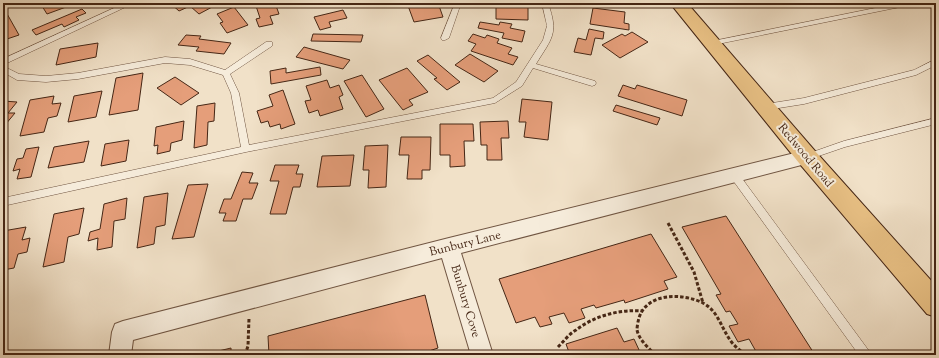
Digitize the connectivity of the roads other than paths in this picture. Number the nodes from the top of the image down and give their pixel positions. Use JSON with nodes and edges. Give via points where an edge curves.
{"nodes":[{"id":1,"x":131,"y":3,"type":"edge"},
{"id":2,"x":458,"y":3,"type":"edge"},
{"id":3,"x":545,"y":3,"type":"edge"},
{"id":4,"x":678,"y":3,"type":"edge"},
{"id":5,"x":910,"y":3,"type":"edge"},
{"id":6,"x":445,"y":38,"type":"dead end"},
{"id":7,"x":713,"y":43,"type":"junction"},
{"id":8,"x":269,"y":44,"type":"dead end"},
{"id":9,"x":3,"y":62,"type":"edge"},
{"id":10,"x":936,"y":62,"type":"edge"},
{"id":11,"x":532,"y":65,"type":"junction"},
{"id":12,"x":3,"y":69,"type":"edge"},
{"id":13,"x":226,"y":72,"type":"junction"},
{"id":14,"x":592,"y":84,"type":"dead end"},
{"id":15,"x":766,"y":107,"type":"junction"},
{"id":16,"x":936,"y":121,"type":"edge"},
{"id":17,"x":246,"y":149,"type":"junction"},
{"id":18,"x":807,"y":157,"type":"junction"},
{"id":19,"x":735,"y":176,"type":"junction"},
{"id":20,"x":3,"y":202,"type":"edge"},
{"id":21,"x":449,"y":247,"type":"junction"},
{"id":22,"x":936,"y":305,"type":"edge"},
{"id":23,"x":120,"y":355,"type":"edge"},
{"id":24,"x":482,"y":355,"type":"edge"},
{"id":25,"x":866,"y":355,"type":"edge"}],
"edges":[{"from":1,"to":9,"type":"lane"},
{"from":2,"to":6,"type":"lane"},
{"from":3,"to":11,"type":"lane","via":[[551,26],[547,40]]},
{"from":4,"to":7,"type":"main road","name":"Redwood Road"},
{"from":5,"to":7,"type":"lane"},
{"from":7,"to":15,"type":"main road","name":"Redwood Road"},
{"from":8,"to":13,"type":"lane"},
{"from":10,"to":15,"type":"lane","via":[[916,72],[804,101]]},
{"from":11,"to":14,"type":"lane"},
{"from":11,"to":17,"type":"lane","via":[[519,84],[495,100]]},
{"from":12,"to":13,"type":"lane","via":[[17,77],[46,79],[78,76],[164,60],[190,62]]},
{"from":13,"to":17,"type":"lane","via":[[235,93]]},
{"from":15,"to":18,"type":"main road","name":"Redwood Road"},
{"from":16,"to":18,"type":"lane","via":[[844,144]]},
{"from":17,"to":20,"type":"lane"},
{"from":18,"to":19,"type":"street","name":"Bunbury Lane"},
{"from":18,"to":22,"type":"main road","name":"Redwood Road"},
{"from":19,"to":21,"type":"street","name":"Bunbury Lane"},
{"from":19,"to":25,"type":"lane"},
{"from":21,"to":23,"type":"street","name":"Bunbury Lane","via":[[123,332]]},
{"from":21,"to":24,"type":"street","name":"Bunbury Cove"}]}
